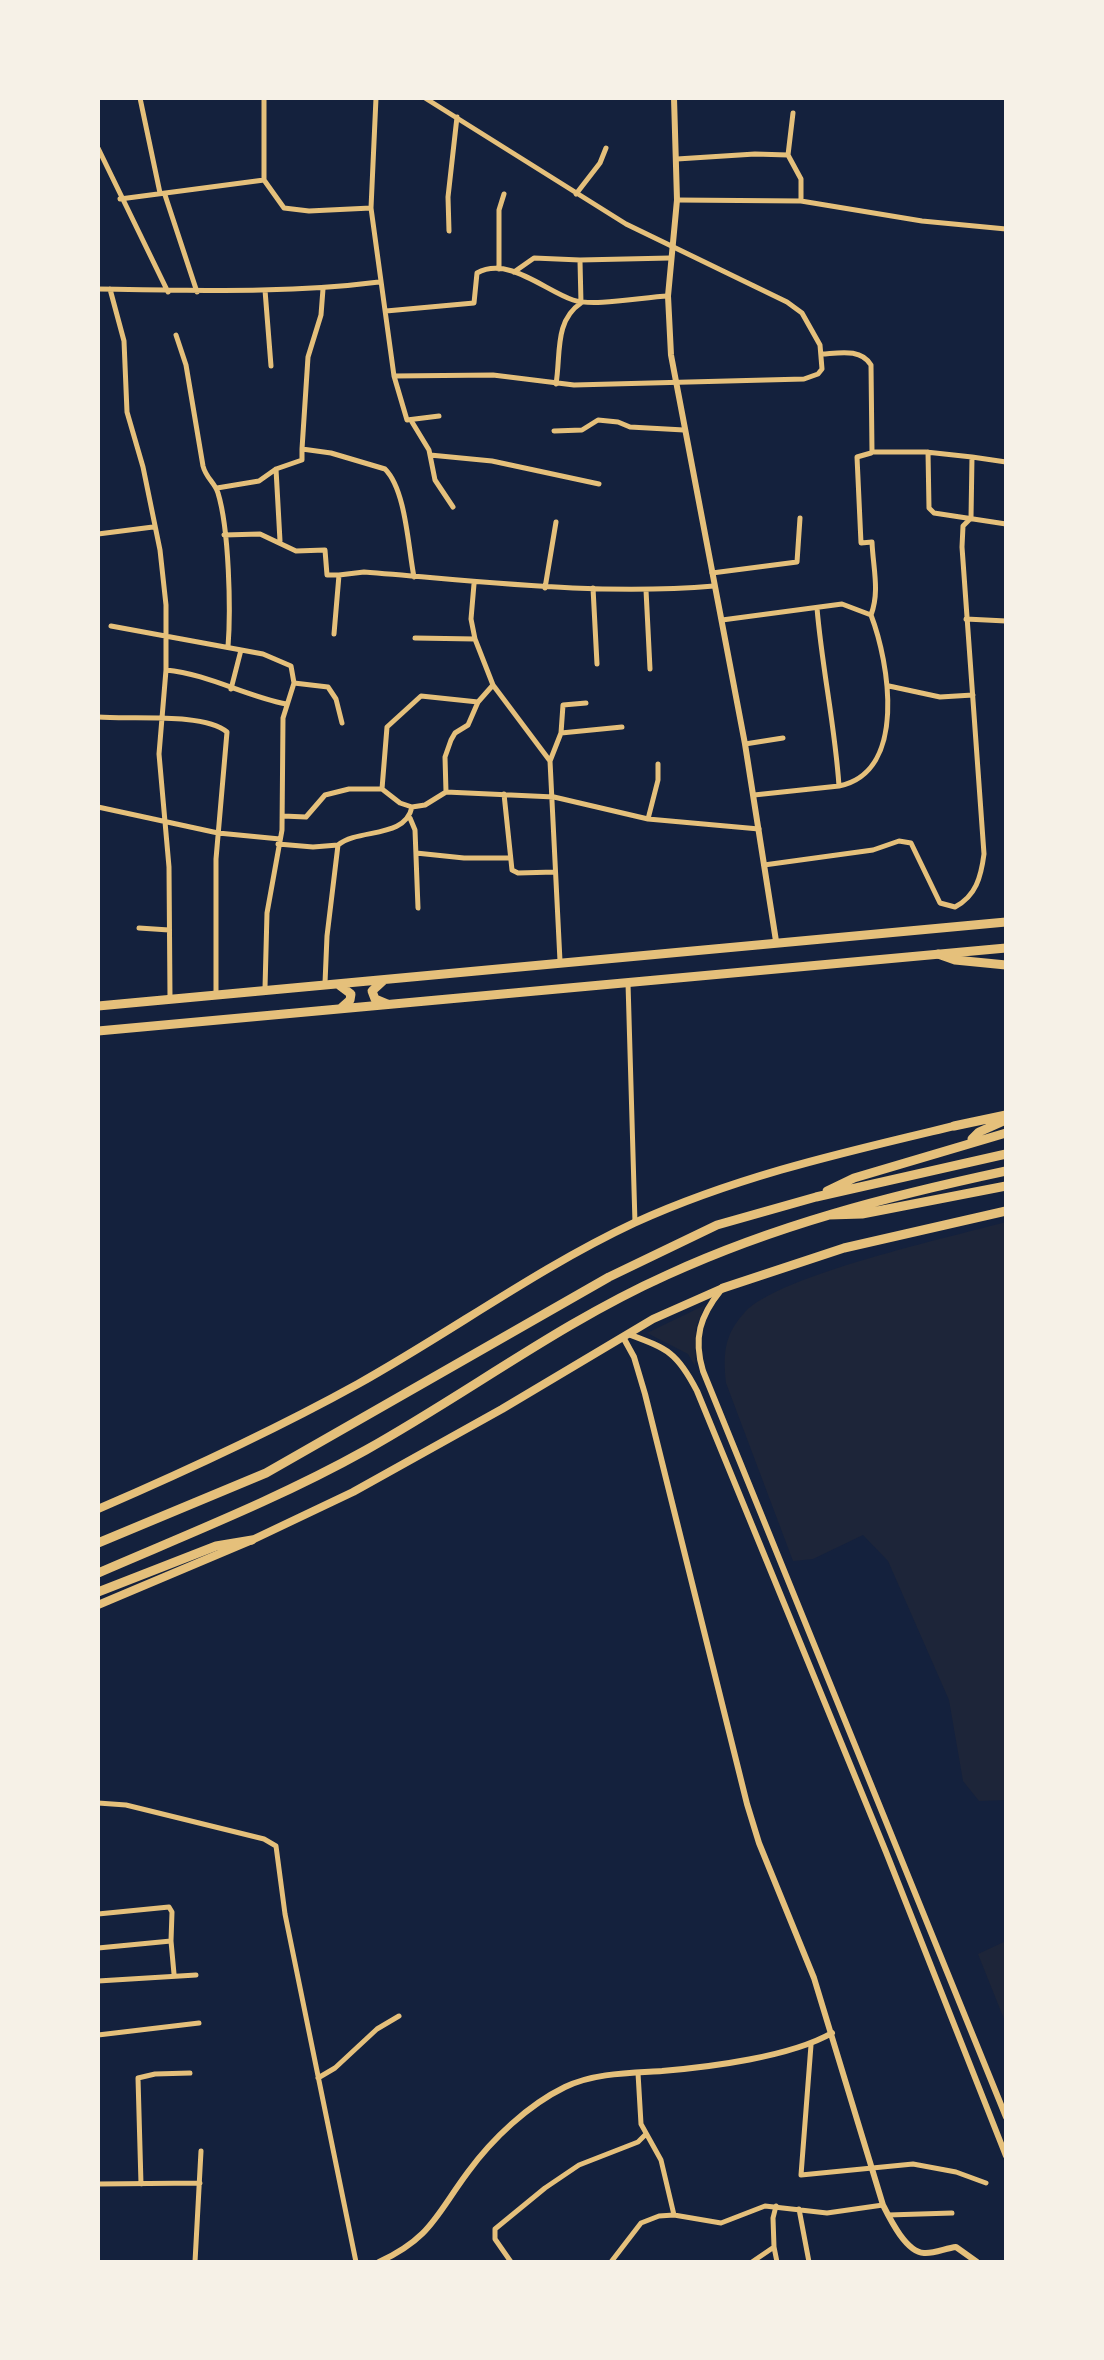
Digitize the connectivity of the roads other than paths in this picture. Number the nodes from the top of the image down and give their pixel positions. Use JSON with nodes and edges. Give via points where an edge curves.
{"nodes":[{"id":1,"x":140,"y":98,"type":"edge"},
{"id":2,"x":264,"y":98,"type":"edge"},
{"id":3,"x":376,"y":98,"type":"edge"},
{"id":4,"x":425,"y":98,"type":"edge"},
{"id":5,"x":674,"y":98,"type":"edge"},
{"id":6,"x":792,"y":113,"type":"dead end"},
{"id":7,"x":457,"y":117,"type":"junction"},
{"id":8,"x":98,"y":148,"type":"edge"},
{"id":9,"x":606,"y":148,"type":"dead end"},
{"id":10,"x":788,"y":155,"type":"junction"},
{"id":11,"x":676,"y":159,"type":"junction"},
{"id":12,"x":264,"y":180,"type":"junction"},
{"id":13,"x":162,"y":194,"type":"junction"},
{"id":14,"x":504,"y":194,"type":"dead end"},
{"id":15,"x":576,"y":194,"type":"junction"},
{"id":16,"x":120,"y":199,"type":"junction"},
{"id":17,"x":676,"y":200,"type":"junction"},
{"id":18,"x":801,"y":201,"type":"junction"},
{"id":19,"x":371,"y":208,"type":"junction"},
{"id":20,"x":1006,"y":229,"type":"edge"},
{"id":21,"x":449,"y":232,"type":"dead end"},
{"id":22,"x":671,"y":244,"type":"junction"},
{"id":23,"x":670,"y":258,"type":"junction"},
{"id":24,"x":580,"y":260,"type":"junction"},
{"id":25,"x":498,"y":269,"type":"junction"},
{"id":26,"x":514,"y":272,"type":"junction"},
{"id":27,"x":379,"y":282,"type":"junction"},
{"id":28,"x":98,"y":289,"type":"edge"},
{"id":29,"x":110,"y":289,"type":"junction"},
{"id":30,"x":322,"y":289,"type":"junction"},
{"id":31,"x":265,"y":290,"type":"junction"},
{"id":32,"x":168,"y":292,"type":"junction"},
{"id":33,"x":197,"y":292,"type":"junction"},
{"id":34,"x":668,"y":296,"type":"junction"},
{"id":35,"x":581,"y":302,"type":"junction"},
{"id":36,"x":386,"y":311,"type":"junction"},
{"id":37,"x":176,"y":335,"type":"dead end"},
{"id":38,"x":822,"y":354,"type":"junction"},
{"id":39,"x":270,"y":366,"type":"dead end"},
{"id":40,"x":394,"y":376,"type":"junction"},
{"id":41,"x":674,"y":382,"type":"junction"},
{"id":42,"x":556,"y":384,"type":"junction"},
{"id":43,"x":439,"y":416,"type":"dead end"},
{"id":44,"x":412,"y":422,"type":"junction"},
{"id":45,"x":684,"y":430,"type":"junction"},
{"id":46,"x":554,"y":431,"type":"dead end"},
{"id":47,"x":302,"y":449,"type":"junction"},
{"id":48,"x":872,"y":452,"type":"junction"},
{"id":49,"x":928,"y":452,"type":"junction"},
{"id":50,"x":430,"y":455,"type":"junction"},
{"id":51,"x":972,"y":457,"type":"junction"},
{"id":52,"x":1006,"y":462,"type":"edge"},
{"id":53,"x":276,"y":469,"type":"junction"},
{"id":54,"x":598,"y":484,"type":"dead end"},
{"id":55,"x":217,"y":488,"type":"junction"},
{"id":56,"x":454,"y":507,"type":"dead end"},
{"id":57,"x":800,"y":518,"type":"dead end"},
{"id":58,"x":970,"y":518,"type":"junction"},
{"id":59,"x":556,"y":522,"type":"dead end"},
{"id":60,"x":1006,"y":524,"type":"edge"},
{"id":61,"x":153,"y":527,"type":"junction"},
{"id":62,"x":98,"y":534,"type":"edge"},
{"id":63,"x":224,"y":535,"type":"junction"},
{"id":64,"x":280,"y":541,"type":"junction"},
{"id":65,"x":712,"y":573,"type":"junction"},
{"id":66,"x":339,"y":575,"type":"junction"},
{"id":67,"x":414,"y":577,"type":"junction"},
{"id":68,"x":474,"y":584,"type":"junction"},
{"id":69,"x":714,"y":586,"type":"junction"},
{"id":70,"x":545,"y":588,"type":"junction"},
{"id":71,"x":593,"y":588,"type":"junction"},
{"id":72,"x":646,"y":590,"type":"junction"},
{"id":73,"x":816,"y":608,"type":"junction"},
{"id":74,"x":871,"y":615,"type":"junction"},
{"id":75,"x":966,"y":619,"type":"junction"},
{"id":76,"x":719,"y":620,"type":"junction"},
{"id":77,"x":1006,"y":621,"type":"edge"},
{"id":78,"x":111,"y":626,"type":"dead end"},
{"id":79,"x":334,"y":634,"type":"dead end"},
{"id":80,"x":166,"y":636,"type":"junction"},
{"id":81,"x":415,"y":638,"type":"dead end"},
{"id":82,"x":475,"y":639,"type":"junction"},
{"id":83,"x":228,"y":647,"type":"junction"},
{"id":84,"x":241,"y":650,"type":"junction"},
{"id":85,"x":597,"y":664,"type":"dead end"},
{"id":86,"x":650,"y":669,"type":"dead end"},
{"id":87,"x":166,"y":670,"type":"junction"},
{"id":88,"x":294,"y":683,"type":"junction"},
{"id":89,"x":494,"y":685,"type":"junction"},
{"id":90,"x":889,"y":686,"type":"junction"},
{"id":91,"x":231,"y":689,"type":"junction"},
{"id":92,"x":973,"y":695,"type":"junction"},
{"id":93,"x":478,"y":702,"type":"junction"},
{"id":94,"x":586,"y":703,"type":"dead end"},
{"id":95,"x":286,"y":704,"type":"junction"},
{"id":96,"x":98,"y":717,"type":"edge"},
{"id":97,"x":162,"y":719,"type":"junction"},
{"id":98,"x":342,"y":722,"type":"dead end"},
{"id":99,"x":622,"y":726,"type":"dead end"},
{"id":100,"x":561,"y":733,"type":"junction"},
{"id":101,"x":783,"y":738,"type":"dead end"},
{"id":102,"x":745,"y":744,"type":"junction"},
{"id":103,"x":550,"y":761,"type":"junction"},
{"id":104,"x":658,"y":764,"type":"dead end"},
{"id":105,"x":839,"y":786,"type":"junction"},
{"id":106,"x":382,"y":789,"type":"junction"},
{"id":107,"x":446,"y":792,"type":"junction"},
{"id":108,"x":504,"y":794,"type":"junction"},
{"id":109,"x":754,"y":795,"type":"junction"},
{"id":110,"x":554,"y":796,"type":"junction"},
{"id":111,"x":98,"y":807,"type":"edge"},
{"id":112,"x":412,"y":807,"type":"junction"},
{"id":113,"x":283,"y":816,"type":"junction"},
{"id":114,"x":410,"y":818,"type":"junction"},
{"id":115,"x":648,"y":819,"type":"junction"},
{"id":116,"x":166,"y":821,"type":"junction"},
{"id":117,"x":759,"y":829,"type":"junction"},
{"id":118,"x":218,"y":833,"type":"junction"},
{"id":119,"x":278,"y":842,"type":"junction"},
{"id":120,"x":338,"y":845,"type":"junction"},
{"id":121,"x":416,"y":853,"type":"junction"},
{"id":122,"x":509,"y":858,"type":"junction"},
{"id":123,"x":764,"y":865,"type":"junction"},
{"id":124,"x":555,"y":872,"type":"junction"},
{"id":125,"x":418,"y":908,"type":"dead end"},
{"id":126,"x":1006,"y":922,"type":"edge"},
{"id":127,"x":138,"y":928,"type":"dead end"},
{"id":128,"x":169,"y":930,"type":"junction"},
{"id":129,"x":776,"y":941,"type":"junction"},
{"id":130,"x":1006,"y":948,"type":"edge"},
{"id":131,"x":938,"y":954,"type":"junction"},
{"id":132,"x":560,"y":961,"type":"junction"},
{"id":133,"x":1006,"y":965,"type":"edge"},
{"id":134,"x":387,"y":979,"type":"junction"},
{"id":135,"x":331,"y":983,"type":"junction"},
{"id":136,"x":628,"y":983,"type":"junction"},
{"id":137,"x":266,"y":988,"type":"junction"},
{"id":138,"x":216,"y":994,"type":"junction"},
{"id":139,"x":170,"y":998,"type":"junction"},
{"id":140,"x":389,"y":1004,"type":"junction"},
{"id":141,"x":98,"y":1006,"type":"edge"},
{"id":142,"x":339,"y":1009,"type":"junction"},
{"id":143,"x":98,"y":1030,"type":"edge"},
{"id":144,"x":1006,"y":1118,"type":"edge"},
{"id":145,"x":954,"y":1126,"type":"joint"},
{"id":146,"x":1006,"y":1133,"type":"edge"},
{"id":147,"x":971,"y":1141,"type":"junction"},
{"id":148,"x":1006,"y":1154,"type":"edge"},
{"id":149,"x":1006,"y":1170,"type":"edge"},
{"id":150,"x":1006,"y":1186,"type":"edge"},
{"id":151,"x":816,"y":1197,"type":"junction"},
{"id":152,"x":1006,"y":1211,"type":"edge"},
{"id":153,"x":822,"y":1214,"type":"junction"},
{"id":154,"x":635,"y":1223,"type":"junction"},
{"id":155,"x":723,"y":1288,"type":"junction"},
{"id":156,"x":626,"y":1336,"type":"junction"},
{"id":157,"x":98,"y":1509,"type":"edge"},
{"id":158,"x":252,"y":1540,"type":"junction"},
{"id":159,"x":98,"y":1543,"type":"edge"},
{"id":160,"x":98,"y":1573,"type":"edge"},
{"id":161,"x":98,"y":1592,"type":"edge"},
{"id":162,"x":98,"y":1605,"type":"edge"},
{"id":163,"x":98,"y":1804,"type":"edge"},
{"id":164,"x":98,"y":1914,"type":"edge"},
{"id":165,"x":172,"y":1941,"type":"junction"},
{"id":166,"x":98,"y":1948,"type":"edge"},
{"id":167,"x":174,"y":1974,"type":"junction"},
{"id":168,"x":196,"y":1974,"type":"dead end"},
{"id":169,"x":98,"y":1981,"type":"edge"},
{"id":170,"x":400,"y":2016,"type":"dead end"},
{"id":171,"x":198,"y":2024,"type":"dead end"},
{"id":172,"x":832,"y":2033,"type":"junction"},
{"id":173,"x":98,"y":2035,"type":"edge"},
{"id":174,"x":811,"y":2045,"type":"junction"},
{"id":175,"x":190,"y":2073,"type":"dead end"},
{"id":176,"x":638,"y":2073,"type":"junction"},
{"id":177,"x":318,"y":2078,"type":"junction"},
{"id":178,"x":1006,"y":2117,"type":"edge"},
{"id":179,"x":646,"y":2135,"type":"junction"},
{"id":180,"x":201,"y":2151,"type":"dead end"},
{"id":181,"x":1006,"y":2156,"type":"edge"},
{"id":182,"x":872,"y":2170,"type":"junction"},
{"id":183,"x":986,"y":2183,"type":"dead end"},
{"id":184,"x":98,"y":2184,"type":"edge"},
{"id":185,"x":141,"y":2184,"type":"junction"},
{"id":186,"x":200,"y":2184,"type":"junction"},
{"id":187,"x":882,"y":2205,"type":"junction"},
{"id":188,"x":776,"y":2206,"type":"junction"},
{"id":189,"x":799,"y":2209,"type":"junction"},
{"id":190,"x":952,"y":2214,"type":"dead end"},
{"id":191,"x":674,"y":2215,"type":"junction"},
{"id":192,"x":888,"y":2216,"type":"junction"},
{"id":193,"x":774,"y":2248,"type":"junction"},
{"id":194,"x":195,"y":2262,"type":"edge"},
{"id":195,"x":356,"y":2262,"type":"edge"},
{"id":196,"x":379,"y":2262,"type":"edge"},
{"id":197,"x":511,"y":2262,"type":"edge"},
{"id":198,"x":611,"y":2262,"type":"edge"},
{"id":199,"x":752,"y":2262,"type":"edge"},
{"id":200,"x":777,"y":2262,"type":"edge"},
{"id":201,"x":809,"y":2262,"type":"edge"},
{"id":202,"x":977,"y":2262,"type":"edge"}],
"edges":[{"from":1,"to":13,"type":"street"},
{"from":2,"to":12,"type":"street"},
{"from":3,"to":19,"type":"street"},
{"from":4,"to":7,"type":"street"},
{"from":5,"to":11,"type":"street"},
{"from":6,"to":10,"type":"street"},
{"from":7,"to":15,"type":"street"},
{"from":7,"to":21,"type":"street"},
{"from":8,"to":16,"type":"street"},
{"from":9,"to":15,"type":"street"},
{"from":10,"to":11,"type":"street"},
{"from":10,"to":18,"type":"street","via":[[801,179]]},
{"from":11,"to":17,"type":"street"},
{"from":12,"to":13,"type":"street"},
{"from":12,"to":19,"type":"street","via":[[291,211]]},
{"from":13,"to":16,"type":"street"},
{"from":13,"to":33,"type":"street"},
{"from":14,"to":25,"type":"street"},
{"from":15,"to":22,"type":"street"},
{"from":16,"to":32,"type":"street"},
{"from":17,"to":18,"type":"street"},
{"from":17,"to":22,"type":"street"},
{"from":18,"to":20,"type":"street"},
{"from":19,"to":27,"type":"street"},
{"from":22,"to":23,"type":"street"},
{"from":22,"to":38,"type":"street","via":[[787,302],[812,326]]},
{"from":23,"to":24,"type":"street"},
{"from":23,"to":34,"type":"street"},
{"from":24,"to":26,"type":"street","via":[[534,258]]},
{"from":24,"to":35,"type":"street"},
{"from":25,"to":26,"type":"street"},
{"from":25,"to":36,"type":"street","via":[[477,273],[474,303]]},
{"from":26,"to":35,"type":"street"},
{"from":27,"to":30,"type":"street"},
{"from":27,"to":36,"type":"street"},
{"from":28,"to":29,"type":"street"},
{"from":29,"to":32,"type":"street"},
{"from":29,"to":61,"type":"street"},
{"from":30,"to":31,"type":"street"},
{"from":30,"to":47,"type":"street","via":[[308,357]]},
{"from":31,"to":33,"type":"street"},
{"from":31,"to":39,"type":"street"},
{"from":32,"to":33,"type":"street"},
{"from":34,"to":35,"type":"street"},
{"from":34,"to":41,"type":"street"},
{"from":35,"to":42,"type":"street","via":[[570,310],[558,341]]},
{"from":36,"to":40,"type":"street"},
{"from":37,"to":55,"type":"street","via":[[206,478]]},
{"from":38,"to":41,"type":"street","via":[[822,369],[804,379]]},
{"from":38,"to":48,"type":"street","via":[[868,359]]},
{"from":40,"to":42,"type":"street","via":[[492,374]]},
{"from":40,"to":44,"type":"street"},
{"from":41,"to":42,"type":"street"},
{"from":41,"to":45,"type":"street"},
{"from":43,"to":44,"type":"street"},
{"from":44,"to":50,"type":"street"},
{"from":45,"to":46,"type":"street","via":[[598,420],[582,430]]},
{"from":45,"to":65,"type":"street"},
{"from":47,"to":53,"type":"street","via":[[302,460]]},
{"from":47,"to":67,"type":"street","via":[[391,474]]},
{"from":48,"to":49,"type":"street"},
{"from":48,"to":74,"type":"street","via":[[857,457],[860,543],[872,542],[876,586]]},
{"from":49,"to":51,"type":"street"},
{"from":49,"to":58,"type":"street","via":[[929,508]]},
{"from":50,"to":54,"type":"street"},
{"from":50,"to":56,"type":"street","via":[[435,480]]},
{"from":51,"to":52,"type":"street"},
{"from":51,"to":58,"type":"street"},
{"from":53,"to":55,"type":"street","via":[[259,481]]},
{"from":53,"to":64,"type":"street"},
{"from":55,"to":63,"type":"street"},
{"from":57,"to":65,"type":"street","via":[[797,562]]},
{"from":58,"to":60,"type":"street"},
{"from":58,"to":75,"type":"street","via":[[962,534]]},
{"from":59,"to":70,"type":"street"},
{"from":61,"to":62,"type":"street"},
{"from":61,"to":80,"type":"street"},
{"from":63,"to":64,"type":"street"},
{"from":63,"to":83,"type":"street"},
{"from":64,"to":66,"type":"street","via":[[296,550],[324,550],[327,576]]},
{"from":65,"to":69,"type":"street"},
{"from":66,"to":67,"type":"street"},
{"from":66,"to":79,"type":"street"},
{"from":67,"to":68,"type":"street"},
{"from":68,"to":70,"type":"street"},
{"from":68,"to":82,"type":"street"},
{"from":69,"to":72,"type":"street"},
{"from":69,"to":76,"type":"street"},
{"from":70,"to":71,"type":"street"},
{"from":71,"to":72,"type":"street"},
{"from":71,"to":85,"type":"street"},
{"from":72,"to":86,"type":"street"},
{"from":73,"to":74,"type":"street","via":[[842,604]]},
{"from":73,"to":76,"type":"street"},
{"from":73,"to":105,"type":"street"},
{"from":74,"to":90,"type":"street"},
{"from":75,"to":77,"type":"street"},
{"from":75,"to":92,"type":"street"},
{"from":76,"to":102,"type":"street"},
{"from":78,"to":80,"type":"street"},
{"from":80,"to":83,"type":"street"},
{"from":80,"to":87,"type":"street"},
{"from":81,"to":82,"type":"street"},
{"from":82,"to":89,"type":"street"},
{"from":83,"to":84,"type":"street"},
{"from":84,"to":88,"type":"street","via":[[288,662]]},
{"from":84,"to":91,"type":"street"},
{"from":87,"to":91,"type":"street"},
{"from":87,"to":97,"type":"street"},
{"from":88,"to":95,"type":"street"},
{"from":88,"to":98,"type":"street","via":[[328,687]]},
{"from":89,"to":93,"type":"street"},
{"from":89,"to":103,"type":"street"},
{"from":90,"to":92,"type":"street","via":[[940,697]]},
{"from":90,"to":105,"type":"street","via":[[883,745],[863,776]]},
{"from":91,"to":95,"type":"street"},
{"from":92,"to":123,"type":"street","via":[[984,854],[969,898],[954,907],[940,903],[905,841]]},
{"from":93,"to":106,"type":"street","via":[[421,696],[391,720]]},
{"from":93,"to":107,"type":"street","via":[[468,725],[450,740]]},
{"from":94,"to":100,"type":"street","via":[[563,705]]},
{"from":95,"to":113,"type":"street"},
{"from":96,"to":97,"type":"street"},
{"from":97,"to":116,"type":"street"},
{"from":97,"to":118,"type":"street","via":[[226,730]]},
{"from":99,"to":100,"type":"street"},
{"from":100,"to":103,"type":"street"},
{"from":101,"to":102,"type":"street"},
{"from":102,"to":109,"type":"street"},
{"from":103,"to":110,"type":"street"},
{"from":104,"to":115,"type":"street"},
{"from":105,"to":109,"type":"street"},
{"from":106,"to":112,"type":"street"},
{"from":106,"to":113,"type":"street","via":[[338,791],[319,800],[309,816]]},
{"from":107,"to":108,"type":"street"},
{"from":107,"to":112,"type":"street"},
{"from":108,"to":110,"type":"street"},
{"from":108,"to":122,"type":"street"},
{"from":109,"to":117,"type":"street"},
{"from":110,"to":115,"type":"street"},
{"from":110,"to":124,"type":"street"},
{"from":111,"to":116,"type":"street"},
{"from":112,"to":114,"type":"street"},
{"from":113,"to":119,"type":"street"},
{"from":114,"to":120,"type":"street"},
{"from":114,"to":121,"type":"street"},
{"from":115,"to":117,"type":"street"},
{"from":116,"to":118,"type":"street"},
{"from":116,"to":128,"type":"street"},
{"from":117,"to":123,"type":"street"},
{"from":118,"to":119,"type":"street"},
{"from":118,"to":138,"type":"street"},
{"from":119,"to":120,"type":"street"},
{"from":119,"to":137,"type":"street","via":[[267,914]]},
{"from":120,"to":135,"type":"street","via":[[328,922]]},
{"from":121,"to":122,"type":"street"},
{"from":121,"to":125,"type":"street"},
{"from":122,"to":124,"type":"street","via":[[514,872]]},
{"from":123,"to":129,"type":"street"},
{"from":124,"to":132,"type":"street"},
{"from":126,"to":129,"type":"highway"},
{"from":127,"to":128,"type":"street"},
{"from":128,"to":139,"type":"street"},
{"from":129,"to":132,"type":"highway"},
{"from":130,"to":131,"type":"highway"},
{"from":131,"to":133,"type":"highway"},
{"from":131,"to":136,"type":"highway"},
{"from":132,"to":134,"type":"highway"},
{"from":134,"to":135,"type":"highway"},
{"from":134,"to":140,"type":"highway","via":[[372,991]]},
{"from":135,"to":137,"type":"highway"},
{"from":135,"to":142,"type":"highway","via":[[351,994]]},
{"from":136,"to":140,"type":"highway"},
{"from":136,"to":154,"type":"street"},
{"from":137,"to":138,"type":"highway"},
{"from":138,"to":139,"type":"highway"},
{"from":139,"to":141,"type":"highway"},
{"from":140,"to":142,"type":"highway"},
{"from":142,"to":143,"type":"highway"},
{"from":144,"to":145,"type":"highway"},
{"from":144,"to":147,"type":"highway"},
{"from":145,"to":154,"type":"main road","via":[[769,1172]]},
{"from":146,"to":147,"type":"highway"},
{"from":147,"to":151,"type":"highway"},
{"from":148,"to":151,"type":"highway"},
{"from":149,"to":153,"type":"highway"},
{"from":150,"to":153,"type":"highway","via":[[862,1214]]},
{"from":151,"to":159,"type":"highway","via":[[669,1246],[314,1449]]},
{"from":152,"to":155,"type":"highway","via":[[844,1248]]},
{"from":153,"to":160,"type":"highway","via":[[616,1299],[316,1478]]},
{"from":154,"to":157,"type":"main road","via":[[344,1392]]},
{"from":155,"to":156,"type":"main road"},
{"from":155,"to":178,"type":"street","via":[[698,1329],[703,1371]]},
{"from":156,"to":158,"type":"main road","via":[[448,1440]]},
{"from":156,"to":172,"type":"street","via":[[751,1817]]},
{"from":156,"to":181,"type":"street","via":[[672,1352],[697,1391]]},
{"from":158,"to":161,"type":"highway","via":[[216,1546]]},
{"from":158,"to":162,"type":"main road"},
{"from":163,"to":177,"type":"street","via":[[126,1805],[274,1844]]},
{"from":164,"to":165,"type":"street","via":[[168,1907]]},
{"from":165,"to":166,"type":"street"},
{"from":165,"to":167,"type":"street"},
{"from":167,"to":168,"type":"street"},
{"from":167,"to":169,"type":"street"},
{"from":170,"to":177,"type":"street"},
{"from":171,"to":173,"type":"street"},
{"from":172,"to":174,"type":"street"},
{"from":172,"to":182,"type":"street"},
{"from":174,"to":176,"type":"street"},
{"from":174,"to":182,"type":"street","via":[[800,2175]]},
{"from":175,"to":185,"type":"street","via":[[138,2078]]},
{"from":176,"to":179,"type":"street"},
{"from":176,"to":196,"type":"street","via":[[586,2078],[540,2101],[488,2147],[426,2234]]},
{"from":177,"to":195,"type":"street"},
{"from":179,"to":191,"type":"street","via":[[661,2160]]},
{"from":179,"to":197,"type":"street","via":[[579,2165],[494,2229]]},
{"from":180,"to":186,"type":"street"},
{"from":182,"to":183,"type":"street","via":[[913,2164]]},
{"from":182,"to":187,"type":"street"},
{"from":184,"to":185,"type":"street"},
{"from":185,"to":186,"type":"street"},
{"from":186,"to":194,"type":"street"},
{"from":187,"to":189,"type":"street","via":[[827,2213]]},
{"from":187,"to":192,"type":"street"},
{"from":188,"to":189,"type":"street"},
{"from":188,"to":191,"type":"street","via":[[721,2223]]},
{"from":188,"to":193,"type":"street"},
{"from":189,"to":201,"type":"street"},
{"from":190,"to":192,"type":"street"},
{"from":191,"to":198,"type":"street","via":[[641,2223]]},
{"from":192,"to":202,"type":"street","via":[[916,2251],[956,2247]]},
{"from":193,"to":199,"type":"street"},
{"from":193,"to":200,"type":"street"}]}
